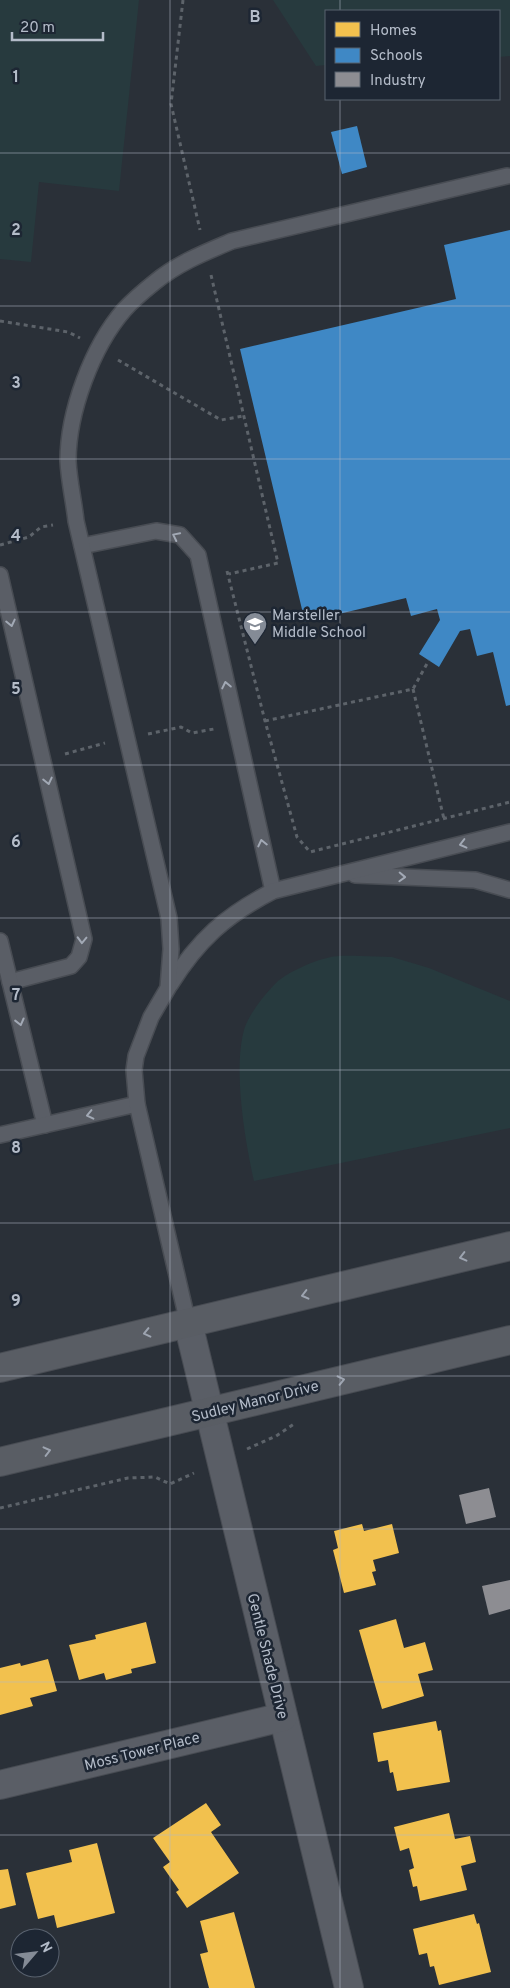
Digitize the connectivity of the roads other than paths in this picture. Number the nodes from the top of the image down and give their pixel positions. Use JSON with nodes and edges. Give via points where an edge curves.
{"nodes":[{"id":1,"x":507,"y":176,"type":"dead end"},
{"id":2,"x":82,"y":546,"type":"junction"},
{"id":3,"x":0,"y":576,"type":"edge"},
{"id":4,"x":510,"y":832,"type":"edge"},
{"id":5,"x":336,"y":874,"type":"junction"},
{"id":6,"x":510,"y":890,"type":"edge"},
{"id":7,"x":273,"y":891,"type":"junction"},
{"id":8,"x":0,"y":941,"type":"edge"},
{"id":9,"x":10,"y":982,"type":"junction"},
{"id":10,"x":168,"y":988,"type":"junction"},
{"id":11,"x":137,"y":1104,"type":"junction"},
{"id":12,"x":45,"y":1125,"type":"junction"},
{"id":13,"x":0,"y":1135,"type":"edge"},
{"id":14,"x":510,"y":1246,"type":"edge"},
{"id":15,"x":188,"y":1323,"type":"junction"},
{"id":16,"x":510,"y":1340,"type":"edge"},
{"id":17,"x":0,"y":1368,"type":"edge"},
{"id":18,"x":209,"y":1412,"type":"junction"},
{"id":19,"x":0,"y":1462,"type":"edge"},
{"id":20,"x":283,"y":1717,"type":"junction"},
{"id":21,"x":0,"y":1785,"type":"edge"},
{"id":22,"x":349,"y":1988,"type":"edge"}],
"edges":[{"from":1,"to":2,"type":"lane","via":[[232,241],[192,258],[150,287],[124,310],[98,349],[82,385],[68,461]]},
{"from":7,"to":2,"type":"lane","one_way":true,"via":[[198,555],[180,535],[156,530]]},
{"from":2,"to":10,"type":"lane","via":[[169,918]]},
{"from":3,"to":9,"type":"lane","one_way":true,"via":[[84,940],[79,957],[71,966]]},
{"from":4,"to":5,"type":"lane","one_way":true},
{"from":5,"to":6,"type":"lane","one_way":true,"via":[[475,880]]},
{"from":5,"to":7,"type":"lane"},
{"from":7,"to":10,"type":"lane","via":[[221,922],[182,965]]},
{"from":8,"to":9,"type":"lane"},
{"from":9,"to":12,"type":"lane","one_way":true},
{"from":10,"to":11,"type":"lane","via":[[151,1017],[136,1056]]},
{"from":11,"to":12,"type":"lane","one_way":true},
{"from":11,"to":15,"type":"lane"},
{"from":12,"to":13,"type":"lane"},
{"from":14,"to":15,"type":"main road","one_way":true},
{"from":15,"to":17,"type":"main road","one_way":true},
{"from":15,"to":18,"type":"street","name":"Gentle Shade Drive"},
{"from":18,"to":16,"type":"main road","name":"Sudley Manor Drive","one_way":true},
{"from":19,"to":18,"type":"main road","name":"Sudley Manor Drive","one_way":true},
{"from":18,"to":20,"type":"street","name":"Gentle Shade Drive"},
{"from":20,"to":21,"type":"street","name":"Moss Tower Place"},
{"from":20,"to":22,"type":"street","name":"Gentle Shade Drive"}]}
